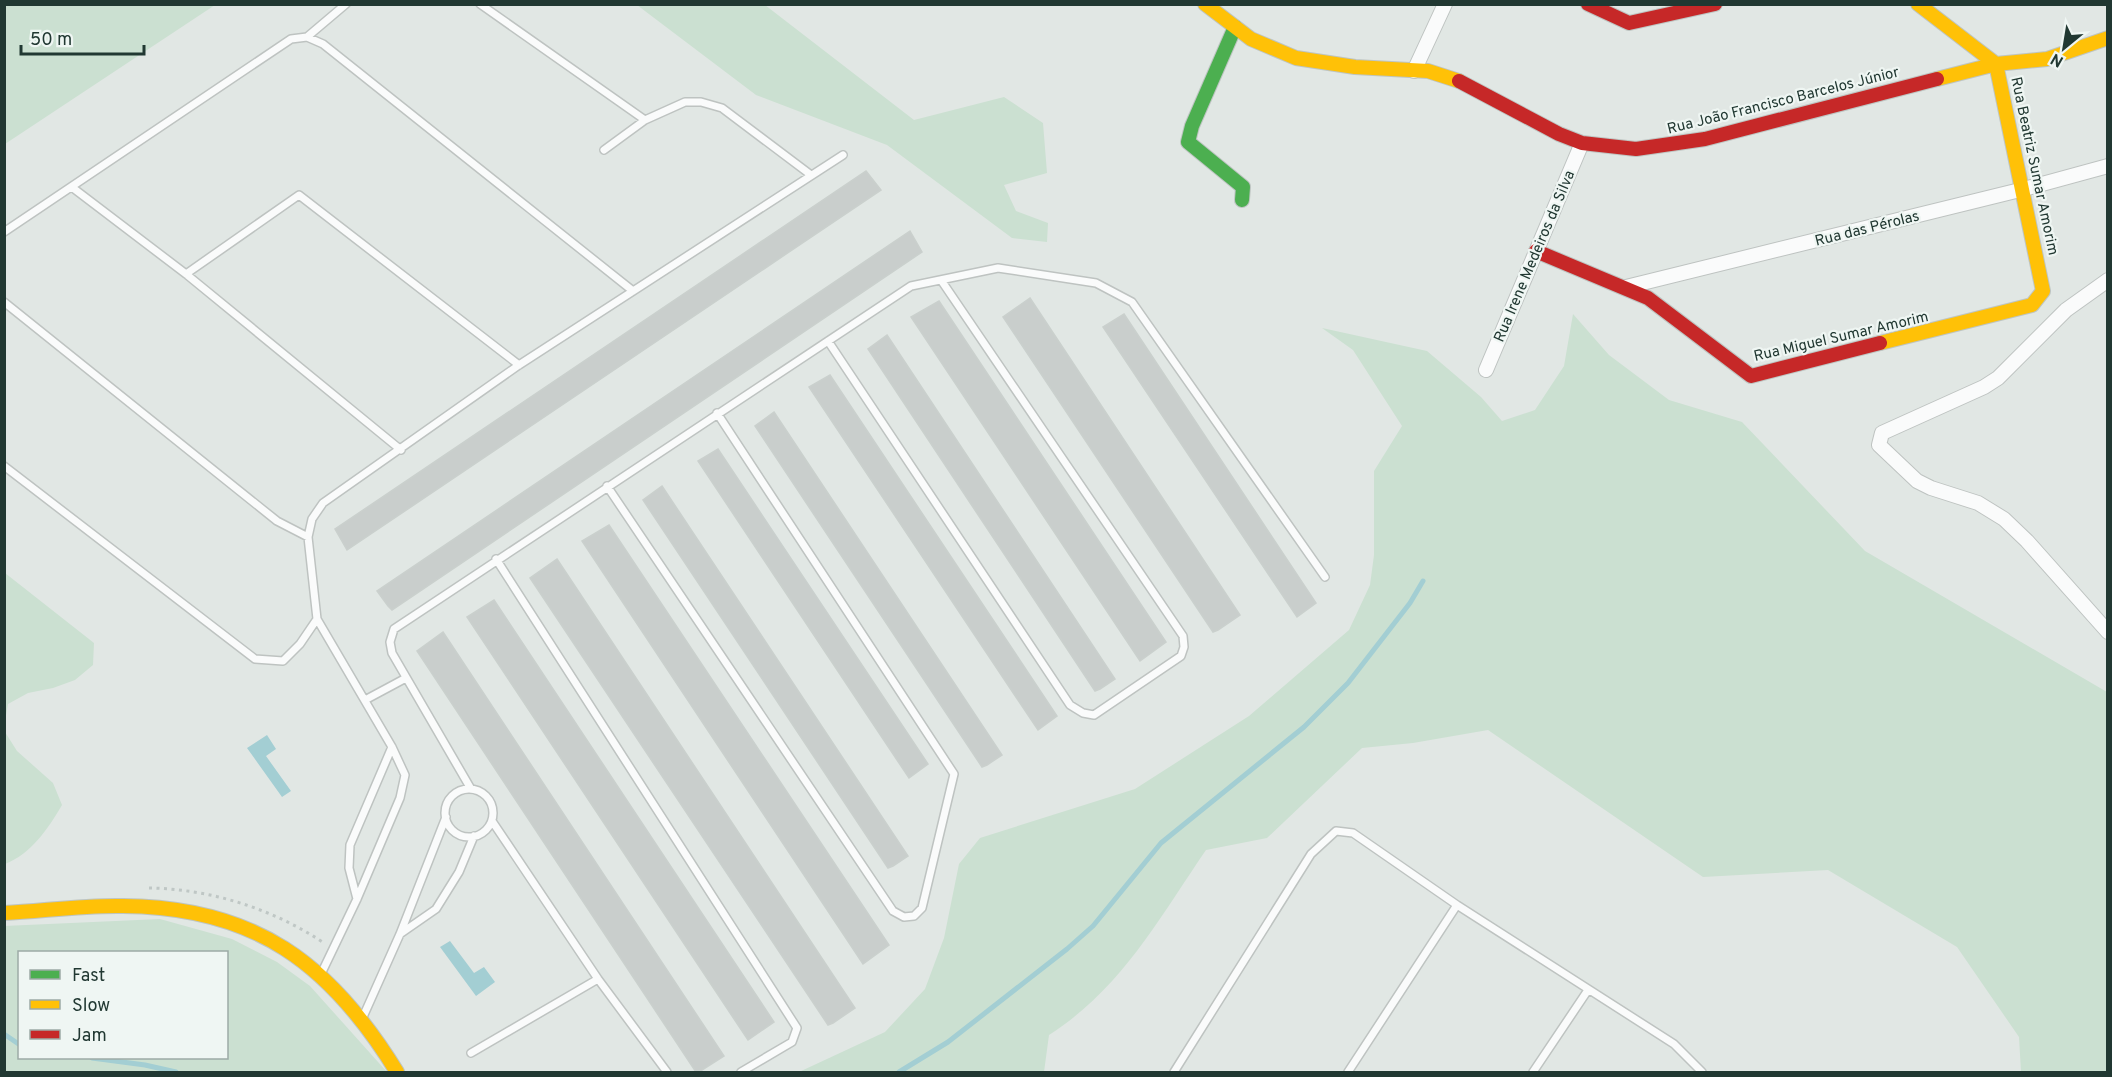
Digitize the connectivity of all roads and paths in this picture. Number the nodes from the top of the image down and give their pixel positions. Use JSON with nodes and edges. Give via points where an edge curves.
{"nodes":[{"id":1,"x":346,"y":4,"type":"edge"},
{"id":2,"x":480,"y":4,"type":"edge"},
{"id":3,"x":1205,"y":4,"type":"edge"},
{"id":4,"x":1445,"y":4,"type":"edge"},
{"id":5,"x":1588,"y":4,"type":"edge"},
{"id":6,"x":1715,"y":4,"type":"edge"},
{"id":7,"x":1918,"y":4,"type":"edge"},
{"id":8,"x":1235,"y":27,"type":"junction"},
{"id":9,"x":307,"y":37,"type":"junction"},
{"id":10,"x":2108,"y":38,"type":"edge"},
{"id":11,"x":1996,"y":64,"type":"junction"},
{"id":12,"x":1414,"y":70,"type":"junction"},
{"id":13,"x":645,"y":120,"type":"junction"},
{"id":14,"x":1582,"y":142,"type":"junction"},
{"id":15,"x":604,"y":150,"type":"dead end"},
{"id":16,"x":843,"y":154,"type":"dead end"},
{"id":17,"x":2108,"y":166,"type":"edge"},
{"id":18,"x":811,"y":175,"type":"junction"},
{"id":19,"x":73,"y":188,"type":"junction"},
{"id":20,"x":2024,"y":189,"type":"junction"},
{"id":21,"x":1242,"y":200,"type":"dead end"},
{"id":22,"x":4,"y":232,"type":"edge"},
{"id":23,"x":1536,"y":252,"type":"junction"},
{"id":24,"x":186,"y":274,"type":"junction"},
{"id":25,"x":941,"y":280,"type":"junction"},
{"id":26,"x":2108,"y":280,"type":"edge"},
{"id":27,"x":1626,"y":287,"type":"junction"},
{"id":28,"x":633,"y":291,"type":"junction"},
{"id":29,"x":2039,"y":299,"type":"joint"},
{"id":30,"x":4,"y":302,"type":"edge"},
{"id":31,"x":828,"y":340,"type":"junction"},
{"id":32,"x":519,"y":365,"type":"junction"},
{"id":33,"x":1486,"y":370,"type":"dead end"},
{"id":34,"x":717,"y":413,"type":"junction"},
{"id":35,"x":401,"y":450,"type":"junction"},
{"id":36,"x":4,"y":466,"type":"edge"},
{"id":37,"x":607,"y":486,"type":"junction"},
{"id":38,"x":308,"y":537,"type":"junction"},
{"id":39,"x":496,"y":559,"type":"junction"},
{"id":40,"x":1325,"y":577,"type":"dead end"},
{"id":41,"x":317,"y":619,"type":"junction"},
{"id":42,"x":2108,"y":632,"type":"edge"},
{"id":43,"x":406,"y":678,"type":"junction"},
{"id":44,"x":365,"y":700,"type":"junction"},
{"id":45,"x":392,"y":747,"type":"junction"},
{"id":46,"x":471,"y":789,"type":"junction"},
{"id":47,"x":446,"y":817,"type":"junction"},
{"id":48,"x":492,"y":821,"type":"junction"},
{"id":49,"x":474,"y":836,"type":"junction"},
{"id":50,"x":357,"y":899,"type":"junction"},
{"id":51,"x":1457,"y":905,"type":"junction"},
{"id":52,"x":4,"y":913,"type":"edge"},
{"id":53,"x":400,"y":934,"type":"junction"},
{"id":54,"x":320,"y":975,"type":"junction"},
{"id":55,"x":598,"y":979,"type":"junction"},
{"id":56,"x":1587,"y":990,"type":"junction"},
{"id":57,"x":363,"y":1017,"type":"junction"},
{"id":58,"x":471,"y":1053,"type":"dead end"},
{"id":59,"x":397,"y":1072,"type":"edge"},
{"id":60,"x":667,"y":1072,"type":"edge"},
{"id":61,"x":741,"y":1072,"type":"edge"},
{"id":62,"x":1174,"y":1072,"type":"edge"},
{"id":63,"x":1348,"y":1072,"type":"edge"},
{"id":64,"x":1533,"y":1072,"type":"edge"},
{"id":65,"x":1702,"y":1072,"type":"edge"}],
"edges":[{"from":1,"to":9,"type":"lane"},
{"from":2,"to":13,"type":"lane"},
{"from":3,"to":8,"type":"street","name":"Rua João Francisco Barcelos Júnior"},
{"from":4,"to":12,"type":"street"},
{"from":5,"to":6,"type":"street","via":[[1629,22],[1642,22]]},
{"from":7,"to":11,"type":"street","name":"Rua Beatriz Sumar Amorim"},
{"from":8,"to":12,"type":"street","name":"Rua João Francisco Barcelos Júnior","via":[[1251,39],[1320,64]]},
{"from":8,"to":21,"type":"street","via":[[1188,142],[1243,187]]},
{"from":9,"to":19,"type":"lane","via":[[291,39]]},
{"from":9,"to":28,"type":"lane","via":[[323,44]]},
{"from":10,"to":11,"type":"street","name":"Rua João Francisco Barcelos Júnior","via":[[2047,59]]},
{"from":11,"to":14,"type":"street","name":"Rua João Francisco Barcelos Júnior","via":[[1685,143],[1636,149]]},
{"from":11,"to":20,"type":"street","name":"Rua Beatriz Sumar Amorim"},
{"from":12,"to":14,"type":"street","name":"Rua João Francisco Barcelos Júnior","via":[[1457,80],[1559,134]]},
{"from":13,"to":15,"type":"lane"},
{"from":13,"to":18,"type":"lane","via":[[685,102],[722,108]]},
{"from":14,"to":23,"type":"street","name":"Rua Irene Medeiros da Silva"},
{"from":16,"to":18,"type":"lane"},
{"from":17,"to":20,"type":"street","name":"Rua das Pérolas"},
{"from":18,"to":28,"type":"lane"},
{"from":19,"to":22,"type":"lane"},
{"from":19,"to":24,"type":"lane"},
{"from":20,"to":27,"type":"street","name":"Rua das Pérolas"},
{"from":20,"to":29,"type":"street","name":"Rua Beatriz Sumar Amorim","via":[[2042,281]]},
{"from":23,"to":27,"type":"street","name":"Rua Miguel Sumar Amorim"},
{"from":23,"to":33,"type":"street","name":"Rua Irene Medeiros da Silva"},
{"from":24,"to":32,"type":"lane","via":[[300,195]]},
{"from":24,"to":35,"type":"lane"},
{"from":25,"to":31,"type":"lane","via":[[911,286]]},
{"from":25,"to":31,"type":"lane","via":[[1183,636],[1181,657],[1094,715],[1070,705]]},
{"from":25,"to":40,"type":"lane","via":[[998,268],[1096,284],[1132,302]]},
{"from":26,"to":42,"type":"street","via":[[2046,327],[1998,378],[1882,433],[1879,445],[1917,481],[1978,502],[2004,519]]},
{"from":27,"to":29,"type":"street","name":"Rua Miguel Sumar Amorim","via":[[1669,313],[1751,375],[2021,310]]},
{"from":28,"to":32,"type":"lane"},
{"from":30,"to":38,"type":"lane","via":[[277,521]]},
{"from":31,"to":34,"type":"lane"},
{"from":32,"to":35,"type":"lane"},
{"from":34,"to":37,"type":"lane"},
{"from":34,"to":37,"type":"lane","via":[[954,774],[922,908],[914,916],[904,917],[893,911]]},
{"from":35,"to":38,"type":"lane","via":[[324,503],[312,519]]},
{"from":36,"to":41,"type":"lane","via":[[255,659],[283,662]]},
{"from":37,"to":39,"type":"lane"},
{"from":38,"to":41,"type":"lane"},
{"from":39,"to":43,"type":"lane","via":[[394,629],[392,653]]},
{"from":39,"to":61,"type":"lane","via":[[797,1028],[792,1042]]},
{"from":41,"to":44,"type":"lane"},
{"from":43,"to":44,"type":"lane"},
{"from":43,"to":46,"type":"lane"},
{"from":44,"to":45,"type":"lane"},
{"from":45,"to":50,"type":"lane","via":[[350,845],[349,868]]},
{"from":45,"to":50,"type":"lane","via":[[405,775]]},
{"from":46,"to":47,"type":"lane","via":[[452,796]]},
{"from":46,"to":48,"type":"lane","via":[[489,800]]},
{"from":47,"to":49,"type":"lane","via":[[453,830]]},
{"from":47,"to":53,"type":"lane"},
{"from":48,"to":49,"type":"lane"},
{"from":48,"to":55,"type":"lane"},
{"from":49,"to":53,"type":"lane","via":[[459,872],[436,909]]},
{"from":50,"to":54,"type":"lane"},
{"from":51,"to":56,"type":"lane"},
{"from":51,"to":62,"type":"lane","via":[[1353,833],[1336,831],[1311,854]]},
{"from":51,"to":63,"type":"lane"},
{"from":52,"to":54,"type":"street","via":[[138,906],[210,914],[263,934]]},
{"from":53,"to":57,"type":"lane"},
{"from":54,"to":57,"type":"street"},
{"from":55,"to":58,"type":"lane"},
{"from":55,"to":60,"type":"lane"},
{"from":56,"to":64,"type":"lane"},
{"from":56,"to":65,"type":"lane","via":[[1674,1044]]},
{"from":57,"to":59,"type":"street"}]}
